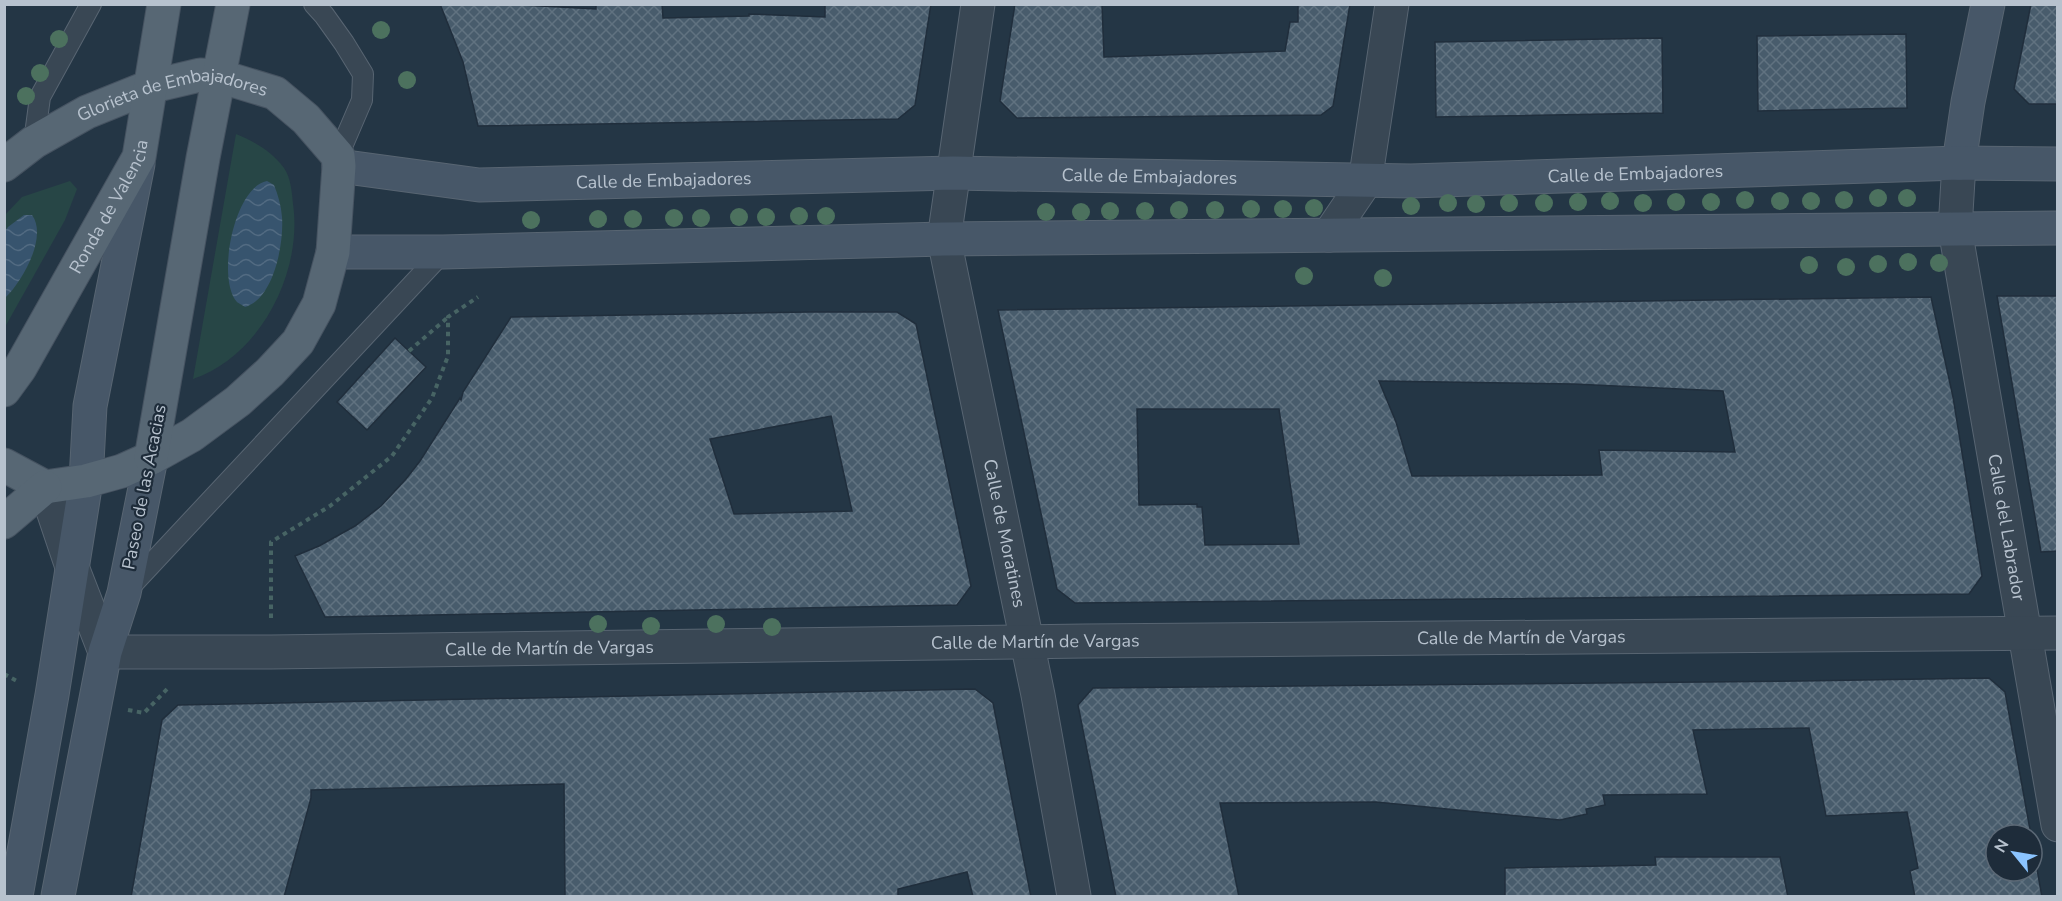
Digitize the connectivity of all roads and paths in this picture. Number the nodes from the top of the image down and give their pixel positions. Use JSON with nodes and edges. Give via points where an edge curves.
{"nodes":[{"id":1,"x":92,"y":4,"type":"edge"},
{"id":2,"x":164,"y":4,"type":"edge"},
{"id":3,"x":233,"y":4,"type":"edge"},
{"id":4,"x":314,"y":4,"type":"edge"},
{"id":5,"x":978,"y":4,"type":"edge"},
{"id":6,"x":1392,"y":4,"type":"edge"},
{"id":7,"x":1988,"y":4,"type":"edge"},
{"id":8,"x":219,"y":76,"type":"junction"},
{"id":9,"x":149,"y":87,"type":"junction"},
{"id":10,"x":14,"y":154,"type":"edge"},
{"id":11,"x":139,"y":157,"type":"junction"},
{"id":12,"x":339,"y":161,"type":"junction"},
{"id":13,"x":1959,"y":163,"type":"junction"},
{"id":14,"x":2058,"y":164,"type":"edge"},
{"id":15,"x":954,"y":173,"type":"junction"},
{"id":16,"x":1365,"y":182,"type":"junction"},
{"id":17,"x":2058,"y":228,"type":"edge"},
{"id":18,"x":1955,"y":229,"type":"junction"},
{"id":19,"x":1329,"y":235,"type":"junction"},
{"id":20,"x":944,"y":239,"type":"junction"},
{"id":21,"x":333,"y":252,"type":"junction"},
{"id":22,"x":443,"y":252,"type":"junction"},
{"id":23,"x":478,"y":297,"type":"dead end"},
{"id":24,"x":448,"y":317,"type":"junction"},
{"id":25,"x":409,"y":351,"type":"dead end"},
{"id":26,"x":4,"y":390,"type":"edge"},
{"id":27,"x":151,"y":458,"type":"junction"},
{"id":28,"x":4,"y":465,"type":"edge"},
{"id":29,"x":86,"y":480,"type":"junction"},
{"id":30,"x":45,"y":487,"type":"junction"},
{"id":31,"x":4,"y":522,"type":"edge"},
{"id":32,"x":72,"y":567,"type":"junction"},
{"id":33,"x":124,"y":593,"type":"junction"},
{"id":34,"x":2024,"y":633,"type":"junction"},
{"id":35,"x":2058,"y":633,"type":"edge"},
{"id":36,"x":1028,"y":642,"type":"junction"},
{"id":37,"x":105,"y":652,"type":"junction"},
{"id":38,"x":270,"y":652,"type":"junction"},
{"id":39,"x":4,"y":674,"type":"edge"},
{"id":40,"x":169,"y":686,"type":"dead end"},
{"id":41,"x":52,"y":695,"type":"junction"},
{"id":42,"x":95,"y":702,"type":"junction"},
{"id":43,"x":2058,"y":825,"type":"edge"},
{"id":44,"x":16,"y":897,"type":"edge"},
{"id":45,"x":58,"y":897,"type":"edge"},
{"id":46,"x":1074,"y":897,"type":"edge"}],
"edges":[{"from":1,"to":10,"type":"lane","via":[[40,97]]},
{"from":2,"to":9,"type":"main road","name":"Ronda de Valencia"},
{"from":3,"to":8,"type":"main road"},
{"from":4,"to":12,"type":"lane","via":[[363,74],[363,100]]},
{"from":5,"to":15,"type":"street","name":"Calle de Moratines"},
{"from":6,"to":16,"type":"street"},
{"from":7,"to":13,"type":"main road"},
{"from":8,"to":9,"type":"main road","name":"Glorieta de Embajadores","via":[[200,75]]},
{"from":8,"to":12,"type":"main road","name":"Glorieta de Embajadores","via":[[275,93],[306,119]]},
{"from":8,"to":27,"type":"main road","name":"Paseo de las Acacias"},
{"from":9,"to":10,"type":"main road","name":"Glorieta de Embajadores","via":[[87,112]]},
{"from":9,"to":11,"type":"main road","name":"Ronda de Valencia"},
{"from":11,"to":26,"type":"main road","name":"Ronda de Valencia"},
{"from":11,"to":29,"type":"main road","via":[[90,406]]},
{"from":12,"to":15,"type":"main road","name":"Calle de Embajadores","via":[[480,185]]},
{"from":12,"to":21,"type":"main road"},
{"from":13,"to":14,"type":"main road","name":"Calle de Embajadores"},
{"from":13,"to":16,"type":"main road","name":"Calle de Embajadores"},
{"from":13,"to":18,"type":"street"},
{"from":15,"to":16,"type":"main road","name":"Calle de Embajadores"},
{"from":15,"to":20,"type":"street","name":"Calle de Moratines"},
{"from":16,"to":19,"type":"street"},
{"from":17,"to":18,"type":"main road"},
{"from":18,"to":19,"type":"main road"},
{"from":18,"to":34,"type":"street","name":"Calle del Labrador"},
{"from":19,"to":20,"type":"main road"},
{"from":20,"to":22,"type":"main road"},
{"from":20,"to":36,"type":"street","name":"Calle de Moratines"},
{"from":21,"to":22,"type":"main road"},
{"from":21,"to":27,"type":"main road","via":[[319,304],[297,342],[238,401],[192,435]]},
{"from":22,"to":33,"type":"lane"},
{"from":23,"to":24,"type":"path"},
{"from":24,"to":25,"type":"path"},
{"from":24,"to":38,"type":"path","via":[[448,356],[432,398],[392,456],[330,506],[272,542]]},
{"from":27,"to":29,"type":"main road","via":[[122,471]]},
{"from":27,"to":33,"type":"main road","name":"Paseo de las Acacias"},
{"from":28,"to":30,"type":"main road"},
{"from":29,"to":30,"type":"main road"},
{"from":29,"to":32,"type":"main road"},
{"from":30,"to":31,"type":"main road"},
{"from":30,"to":32,"type":"street"},
{"from":32,"to":37,"type":"street"},
{"from":32,"to":41,"type":"main road"},
{"from":33,"to":37,"type":"main road","name":"Paseo de las Acacias"},
{"from":34,"to":35,"type":"street","name":"Calle de Martín de Vargas"},
{"from":34,"to":36,"type":"street","name":"Calle de Martín de Vargas"},
{"from":34,"to":43,"type":"street","name":"Calle del Labrador"},
{"from":36,"to":38,"type":"street","name":"Calle de Martín de Vargas"},
{"from":36,"to":46,"type":"street","name":"Calle de Moratines"},
{"from":37,"to":38,"type":"street","name":"Calle de Martín de Vargas"},
{"from":37,"to":42,"type":"main road","name":"Paseo de las Acacias"},
{"from":39,"to":41,"type":"path"},
{"from":40,"to":42,"type":"path","via":[[144,713]]},
{"from":41,"to":44,"type":"main road"},
{"from":42,"to":45,"type":"main road","name":"Paseo de las Acacias"}]}
